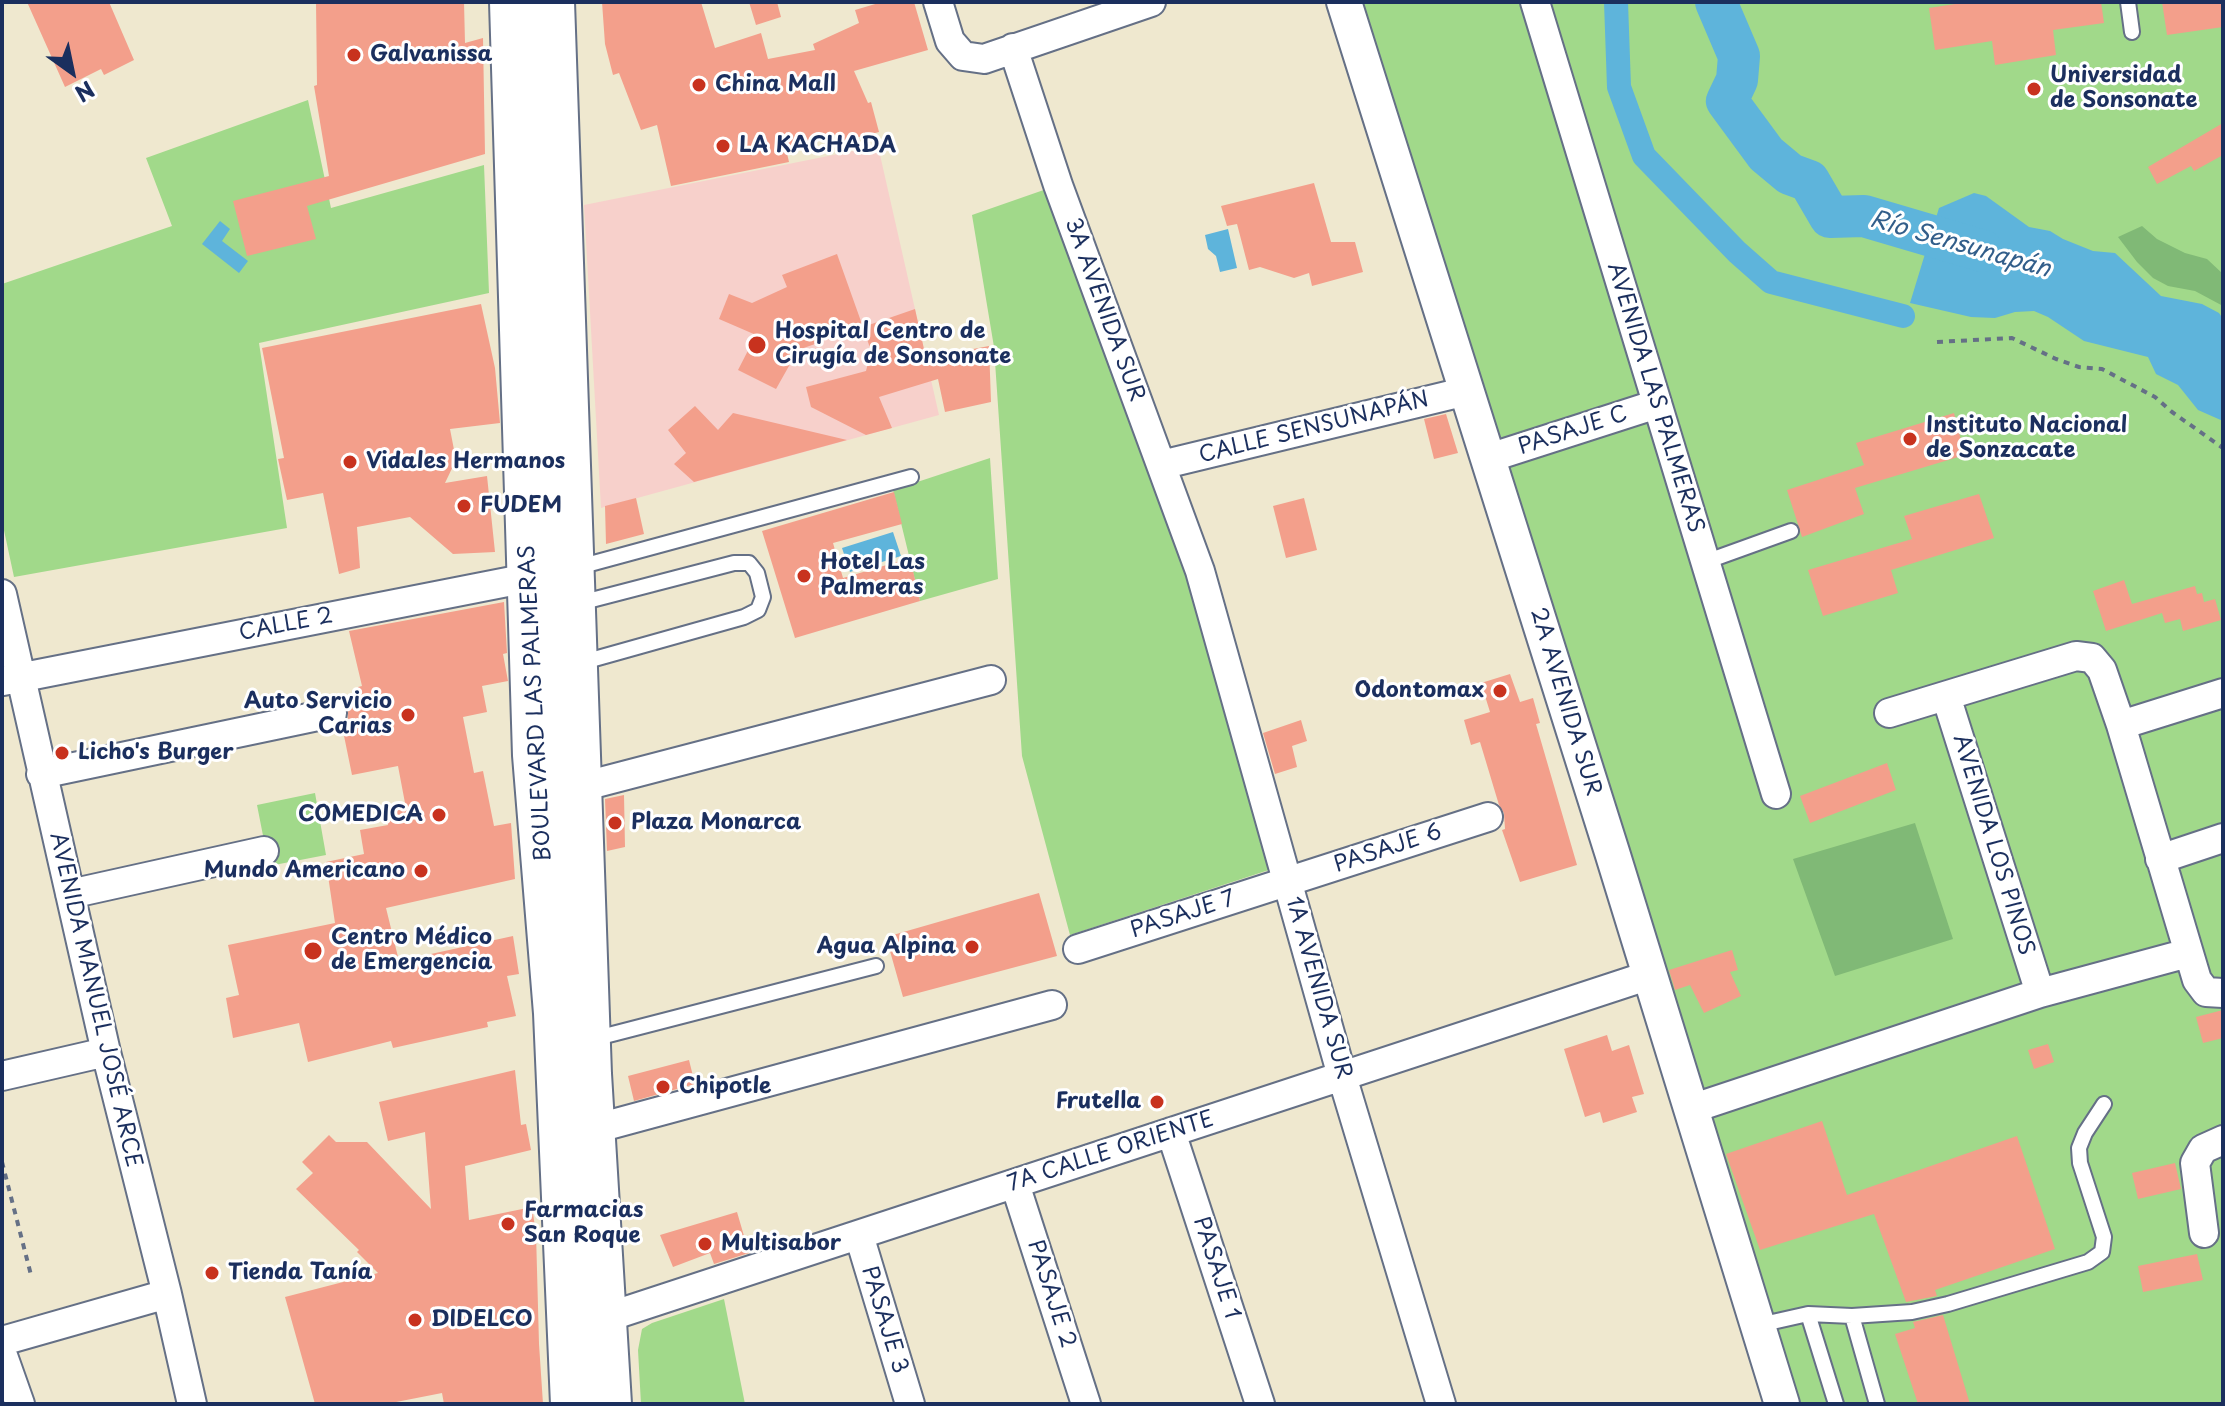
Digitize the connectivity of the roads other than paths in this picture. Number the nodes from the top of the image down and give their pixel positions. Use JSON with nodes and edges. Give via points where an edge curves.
{"nodes":[{"id":1,"x":938,"y":2,"type":"edge"},
{"id":2,"x":1344,"y":2,"type":"edge"},
{"id":3,"x":1535,"y":2,"type":"edge"},
{"id":4,"x":2128,"y":2,"type":"edge"},
{"id":5,"x":544,"y":3,"type":"edge"},
{"id":6,"x":1139,"y":4,"type":"edge"},
{"id":7,"x":2132,"y":32,"type":"dead end"},
{"id":8,"x":1013,"y":48,"type":"junction"},
{"id":9,"x":1467,"y":391,"type":"junction"},
{"id":10,"x":1657,"y":404,"type":"junction"},
{"id":11,"x":1489,"y":458,"type":"junction"},
{"id":12,"x":1161,"y":465,"type":"junction"},
{"id":13,"x":911,"y":477,"type":"dead end"},
{"id":14,"x":1791,"y":531,"type":"dead end"},
{"id":15,"x":1705,"y":562,"type":"junction"},
{"id":16,"x":1200,"y":571,"type":"joint"},
{"id":17,"x":528,"y":578,"type":"junction"},
{"id":18,"x":572,"y":587,"type":"junction"},
{"id":19,"x":2,"y":594,"type":"edge"},
{"id":20,"x":575,"y":664,"type":"junction"},
{"id":21,"x":11,"y":679,"type":"edge"},
{"id":22,"x":991,"y":680,"type":"dead end"},
{"id":23,"x":2223,"y":693,"type":"edge"},
{"id":24,"x":1946,"y":696,"type":"junction"},
{"id":25,"x":332,"y":713,"type":"dead end"},
{"id":26,"x":1889,"y":713,"type":"dead end"},
{"id":27,"x":2121,"y":725,"type":"junction"},
{"id":28,"x":41,"y":774,"type":"junction"},
{"id":29,"x":581,"y":787,"type":"junction"},
{"id":30,"x":1776,"y":794,"type":"dead end"},
{"id":31,"x":1488,"y":817,"type":"dead end"},
{"id":32,"x":2223,"y":838,"type":"edge"},
{"id":33,"x":264,"y":851,"type":"dead end"},
{"id":34,"x":2160,"y":859,"type":"junction"},
{"id":35,"x":1288,"y":881,"type":"junction"},
{"id":36,"x":70,"y":894,"type":"junction"},
{"id":37,"x":1078,"y":949,"type":"dead end"},
{"id":38,"x":2188,"y":953,"type":"junction"},
{"id":39,"x":876,"y":966,"type":"dead end"},
{"id":40,"x":1650,"y":975,"type":"junction"},
{"id":41,"x":2040,"y":993,"type":"junction"},
{"id":42,"x":2223,"y":993,"type":"edge"},
{"id":43,"x":1052,"y":1005,"type":"dead end"},
{"id":44,"x":589,"y":1040,"type":"junction"},
{"id":45,"x":106,"y":1052,"type":"junction"},
{"id":46,"x":2,"y":1076,"type":"edge"},
{"id":47,"x":1342,"y":1076,"type":"junction"},
{"id":48,"x":2104,"y":1104,"type":"dead end"},
{"id":49,"x":1691,"y":1109,"type":"junction"},
{"id":50,"x":594,"y":1129,"type":"junction"},
{"id":51,"x":1171,"y":1132,"type":"junction"},
{"id":52,"x":2223,"y":1140,"type":"edge"},
{"id":53,"x":1015,"y":1184,"type":"junction"},
{"id":54,"x":2204,"y":1233,"type":"dead end"},
{"id":55,"x":859,"y":1235,"type":"junction"},
{"id":56,"x":167,"y":1294,"type":"junction"},
{"id":57,"x":1808,"y":1314,"type":"junction"},
{"id":58,"x":1852,"y":1316,"type":"junction"},
{"id":59,"x":588,"y":1321,"type":"junction"},
{"id":60,"x":1759,"y":1325,"type":"junction"},
{"id":61,"x":2,"y":1341,"type":"edge"},
{"id":62,"x":2,"y":1353,"type":"edge"},
{"id":63,"x":20,"y":1404,"type":"edge"},
{"id":64,"x":192,"y":1404,"type":"edge"},
{"id":65,"x":573,"y":1404,"type":"edge"},
{"id":66,"x":609,"y":1404,"type":"edge"},
{"id":67,"x":910,"y":1404,"type":"edge"},
{"id":68,"x":1086,"y":1404,"type":"edge"},
{"id":69,"x":1260,"y":1404,"type":"edge"},
{"id":70,"x":1441,"y":1404,"type":"edge"},
{"id":71,"x":1782,"y":1404,"type":"edge"},
{"id":72,"x":1836,"y":1404,"type":"edge"},
{"id":73,"x":1877,"y":1404,"type":"edge"}],
"edges":[{"from":1,"to":8,"type":"street","via":[[950,41],[963,56],[984,59]]},
{"from":2,"to":9,"type":"street","name":"2A AVENIDA SUR"},
{"from":3,"to":10,"type":"street","name":"AVENIDA LAS PALMERAS"},
{"from":4,"to":7,"type":"lane"},
{"from":5,"to":17,"type":"main road","name":"BOULEVARD LAS PALMERAS"},
{"from":5,"to":18,"type":"main road","name":"BOULEVARD LAS PALMERAS"},
{"from":6,"to":8,"type":"street"},
{"from":8,"to":12,"type":"street","name":"3A AVENIDA SUR"},
{"from":9,"to":11,"type":"street","name":"2A AVENIDA SUR"},
{"from":9,"to":12,"type":"street","name":"CALLE SENSUNAPÁN"},
{"from":10,"to":11,"type":"street","name":"PASAJE C"},
{"from":10,"to":15,"type":"street","name":"AVENIDA LAS PALMERAS"},
{"from":11,"to":40,"type":"street","name":"2A AVENIDA SUR"},
{"from":12,"to":16,"type":"street","name":"3A AVENIDA SUR"},
{"from":13,"to":18,"type":"lane"},
{"from":14,"to":15,"type":"lane"},
{"from":15,"to":30,"type":"street","name":"AVENIDA LAS PALMERAS"},
{"from":16,"to":35,"type":"street","name":"1A AVENIDA SUR"},
{"from":17,"to":18,"type":"street","name":"CALLE 2"},
{"from":17,"to":21,"type":"street","name":"CALLE 2"},
{"from":17,"to":59,"type":"main road","name":"BOULEVARD LAS PALMERAS","via":[[535,755]]},
{"from":18,"to":20,"type":"main road","name":"BOULEVARD LAS PALMERAS"},
{"from":18,"to":20,"type":"lane","via":[[749,563],[763,597],[758,610],[744,617]]},
{"from":19,"to":21,"type":"street","name":"AVENIDA MANUEL JOSÉ ARCE"},
{"from":20,"to":29,"type":"main road","name":"BOULEVARD LAS PALMERAS"},
{"from":21,"to":28,"type":"street","name":"AVENIDA MANUEL JOSÉ ARCE"},
{"from":22,"to":29,"type":"street"},
{"from":23,"to":27,"type":"street"},
{"from":24,"to":26,"type":"street"},
{"from":24,"to":27,"type":"street","via":[[2076,656],[2092,658],[2102,670]]},
{"from":24,"to":41,"type":"street","name":"AVENIDA LOS PINOS"},
{"from":25,"to":28,"type":"street"},
{"from":27,"to":34,"type":"street"},
{"from":28,"to":36,"type":"street","name":"AVENIDA MANUEL JOSÉ ARCE"},
{"from":29,"to":44,"type":"main road","name":"BOULEVARD LAS PALMERAS"},
{"from":31,"to":35,"type":"street","name":"PASAJE 6"},
{"from":32,"to":34,"type":"street"},
{"from":33,"to":36,"type":"street"},
{"from":34,"to":38,"type":"street"},
{"from":35,"to":37,"type":"street","name":"PASAJE 7"},
{"from":35,"to":47,"type":"street","name":"1A AVENIDA SUR"},
{"from":36,"to":45,"type":"street","name":"AVENIDA MANUEL JOSÉ ARCE"},
{"from":38,"to":41,"type":"street"},
{"from":38,"to":42,"type":"street","via":[[2206,992]]},
{"from":39,"to":44,"type":"lane"},
{"from":40,"to":47,"type":"street","name":"7A CALLE ORIENTE"},
{"from":40,"to":49,"type":"street","name":"2A AVENIDA SUR"},
{"from":41,"to":49,"type":"street"},
{"from":43,"to":50,"type":"street"},
{"from":44,"to":50,"type":"main road","name":"BOULEVARD LAS PALMERAS"},
{"from":45,"to":46,"type":"street"},
{"from":45,"to":56,"type":"street","name":"AVENIDA MANUEL JOSÉ ARCE"},
{"from":47,"to":51,"type":"street","name":"7A CALLE ORIENTE"},
{"from":47,"to":70,"type":"street","name":"1A AVENIDA SUR"},
{"from":48,"to":58,"type":"lane","via":[[2079,1148],[2104,1237],[2102,1252],[2088,1262],[1948,1304]]},
{"from":49,"to":60,"type":"street","name":"2A AVENIDA SUR"},
{"from":50,"to":59,"type":"main road","name":"BOULEVARD LAS PALMERAS"},
{"from":51,"to":53,"type":"street","name":"7A CALLE ORIENTE"},
{"from":51,"to":69,"type":"street","name":"PASAJE 1"},
{"from":52,"to":54,"type":"street","via":[[2203,1149],[2195,1163]]},
{"from":53,"to":55,"type":"street","name":"7A CALLE ORIENTE"},
{"from":53,"to":68,"type":"street","name":"PASAJE 2"},
{"from":55,"to":59,"type":"street","name":"7A CALLE ORIENTE"},
{"from":55,"to":67,"type":"street","name":"PASAJE 3"},
{"from":56,"to":61,"type":"street"},
{"from":56,"to":64,"type":"street","name":"AVENIDA MANUEL JOSÉ ARCE"},
{"from":57,"to":58,"type":"lane"},
{"from":57,"to":60,"type":"lane"},
{"from":57,"to":72,"type":"lane"},
{"from":58,"to":73,"type":"lane"},
{"from":59,"to":65,"type":"main road","name":"BOULEVARD LAS PALMERAS"},
{"from":59,"to":66,"type":"main road","name":"BOULEVARD LAS PALMERAS"},
{"from":60,"to":71,"type":"street","name":"2A AVENIDA SUR"},
{"from":62,"to":63,"type":"street"}]}
